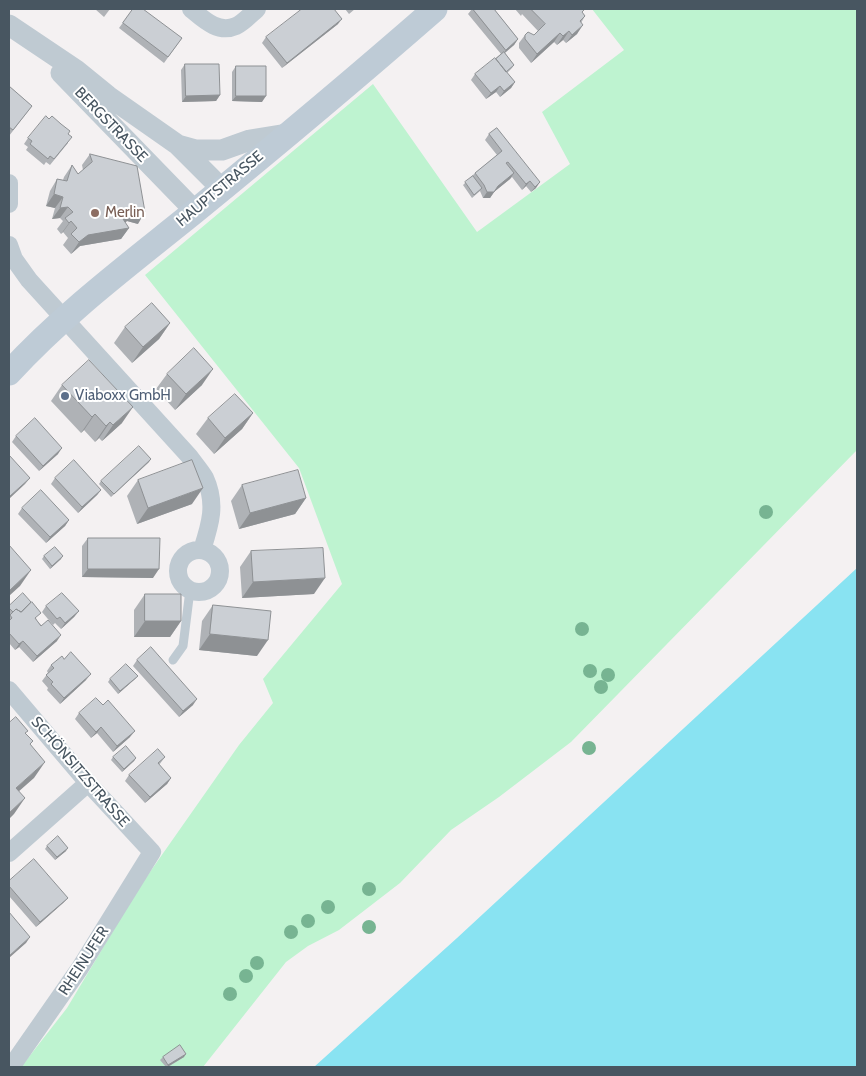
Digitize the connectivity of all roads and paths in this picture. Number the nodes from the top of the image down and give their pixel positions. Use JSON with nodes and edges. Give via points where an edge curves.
{"nodes":[{"id":1,"x":190,"y":9,"type":"edge"},
{"id":2,"x":257,"y":9,"type":"edge"},
{"id":3,"x":435,"y":9,"type":"edge"},
{"id":4,"x":9,"y":25,"type":"edge"},
{"id":5,"x":28,"y":39,"type":"junction"},
{"id":6,"x":287,"y":134,"type":"junction"},
{"id":7,"x":178,"y":145,"type":"junction"},
{"id":8,"x":9,"y":183,"type":"edge"},
{"id":9,"x":222,"y":189,"type":"junction"},
{"id":10,"x":9,"y":204,"type":"edge"},
{"id":11,"x":195,"y":211,"type":"junction"},
{"id":12,"x":9,"y":245,"type":"edge"},
{"id":13,"x":66,"y":319,"type":"junction"},
{"id":14,"x":9,"y":373,"type":"edge"},
{"id":15,"x":202,"y":550,"type":"junction"},
{"id":16,"x":190,"y":590,"type":"junction"},
{"id":17,"x":172,"y":660,"type":"dead end"},
{"id":18,"x":9,"y":690,"type":"edge"},
{"id":19,"x":88,"y":783,"type":"junction"},
{"id":20,"x":9,"y":852,"type":"edge"},
{"id":21,"x":152,"y":852,"type":"joint"},
{"id":22,"x":11,"y":1067,"type":"edge"}],
"edges":[{"from":1,"to":2,"type":"street","via":[[209,24],[220,28],[236,27]]},
{"from":3,"to":6,"type":"main road","name":"HAUPTSTRASSE"},
{"from":4,"to":5,"type":"street","name":"BERGSTRASSE"},
{"from":5,"to":7,"type":"street","name":"BERGSTRASSE"},
{"from":5,"to":11,"type":"street","name":"BERGSTRASSE"},
{"from":6,"to":7,"type":"street","name":"BERGSTRASSE","via":[[250,140],[222,150],[196,150]]},
{"from":6,"to":9,"type":"main road","name":"HAUPTSTRASSE"},
{"from":7,"to":9,"type":"street","name":"BERGSTRASSE"},
{"from":8,"to":10,"type":"street"},
{"from":9,"to":11,"type":"main road","name":"HAUPTSTRASSE"},
{"from":11,"to":13,"type":"main road","name":"HAUPTSTRASSE"},
{"from":12,"to":13,"type":"street","via":[[29,280]]},
{"from":13,"to":14,"type":"main road","name":"HAUPTSTRASSE"},
{"from":13,"to":15,"type":"street","via":[[205,478],[211,500],[211,520]]},
{"from":15,"to":16,"type":"street","via":[[189,552],[180,562],[180,581]]},
{"from":15,"to":16,"type":"street","via":[[218,563],[218,577],[210,588]]},
{"from":16,"to":17,"type":"lane","via":[[183,646]]},
{"from":18,"to":19,"type":"street","name":"SCHÖNSITZSTRASSE"},
{"from":19,"to":20,"type":"street"},
{"from":19,"to":21,"type":"street","name":"SCHÖNSITZSTRASSE"},
{"from":21,"to":22,"type":"street","name":"RHEINUFER","via":[[80,968]]}]}
